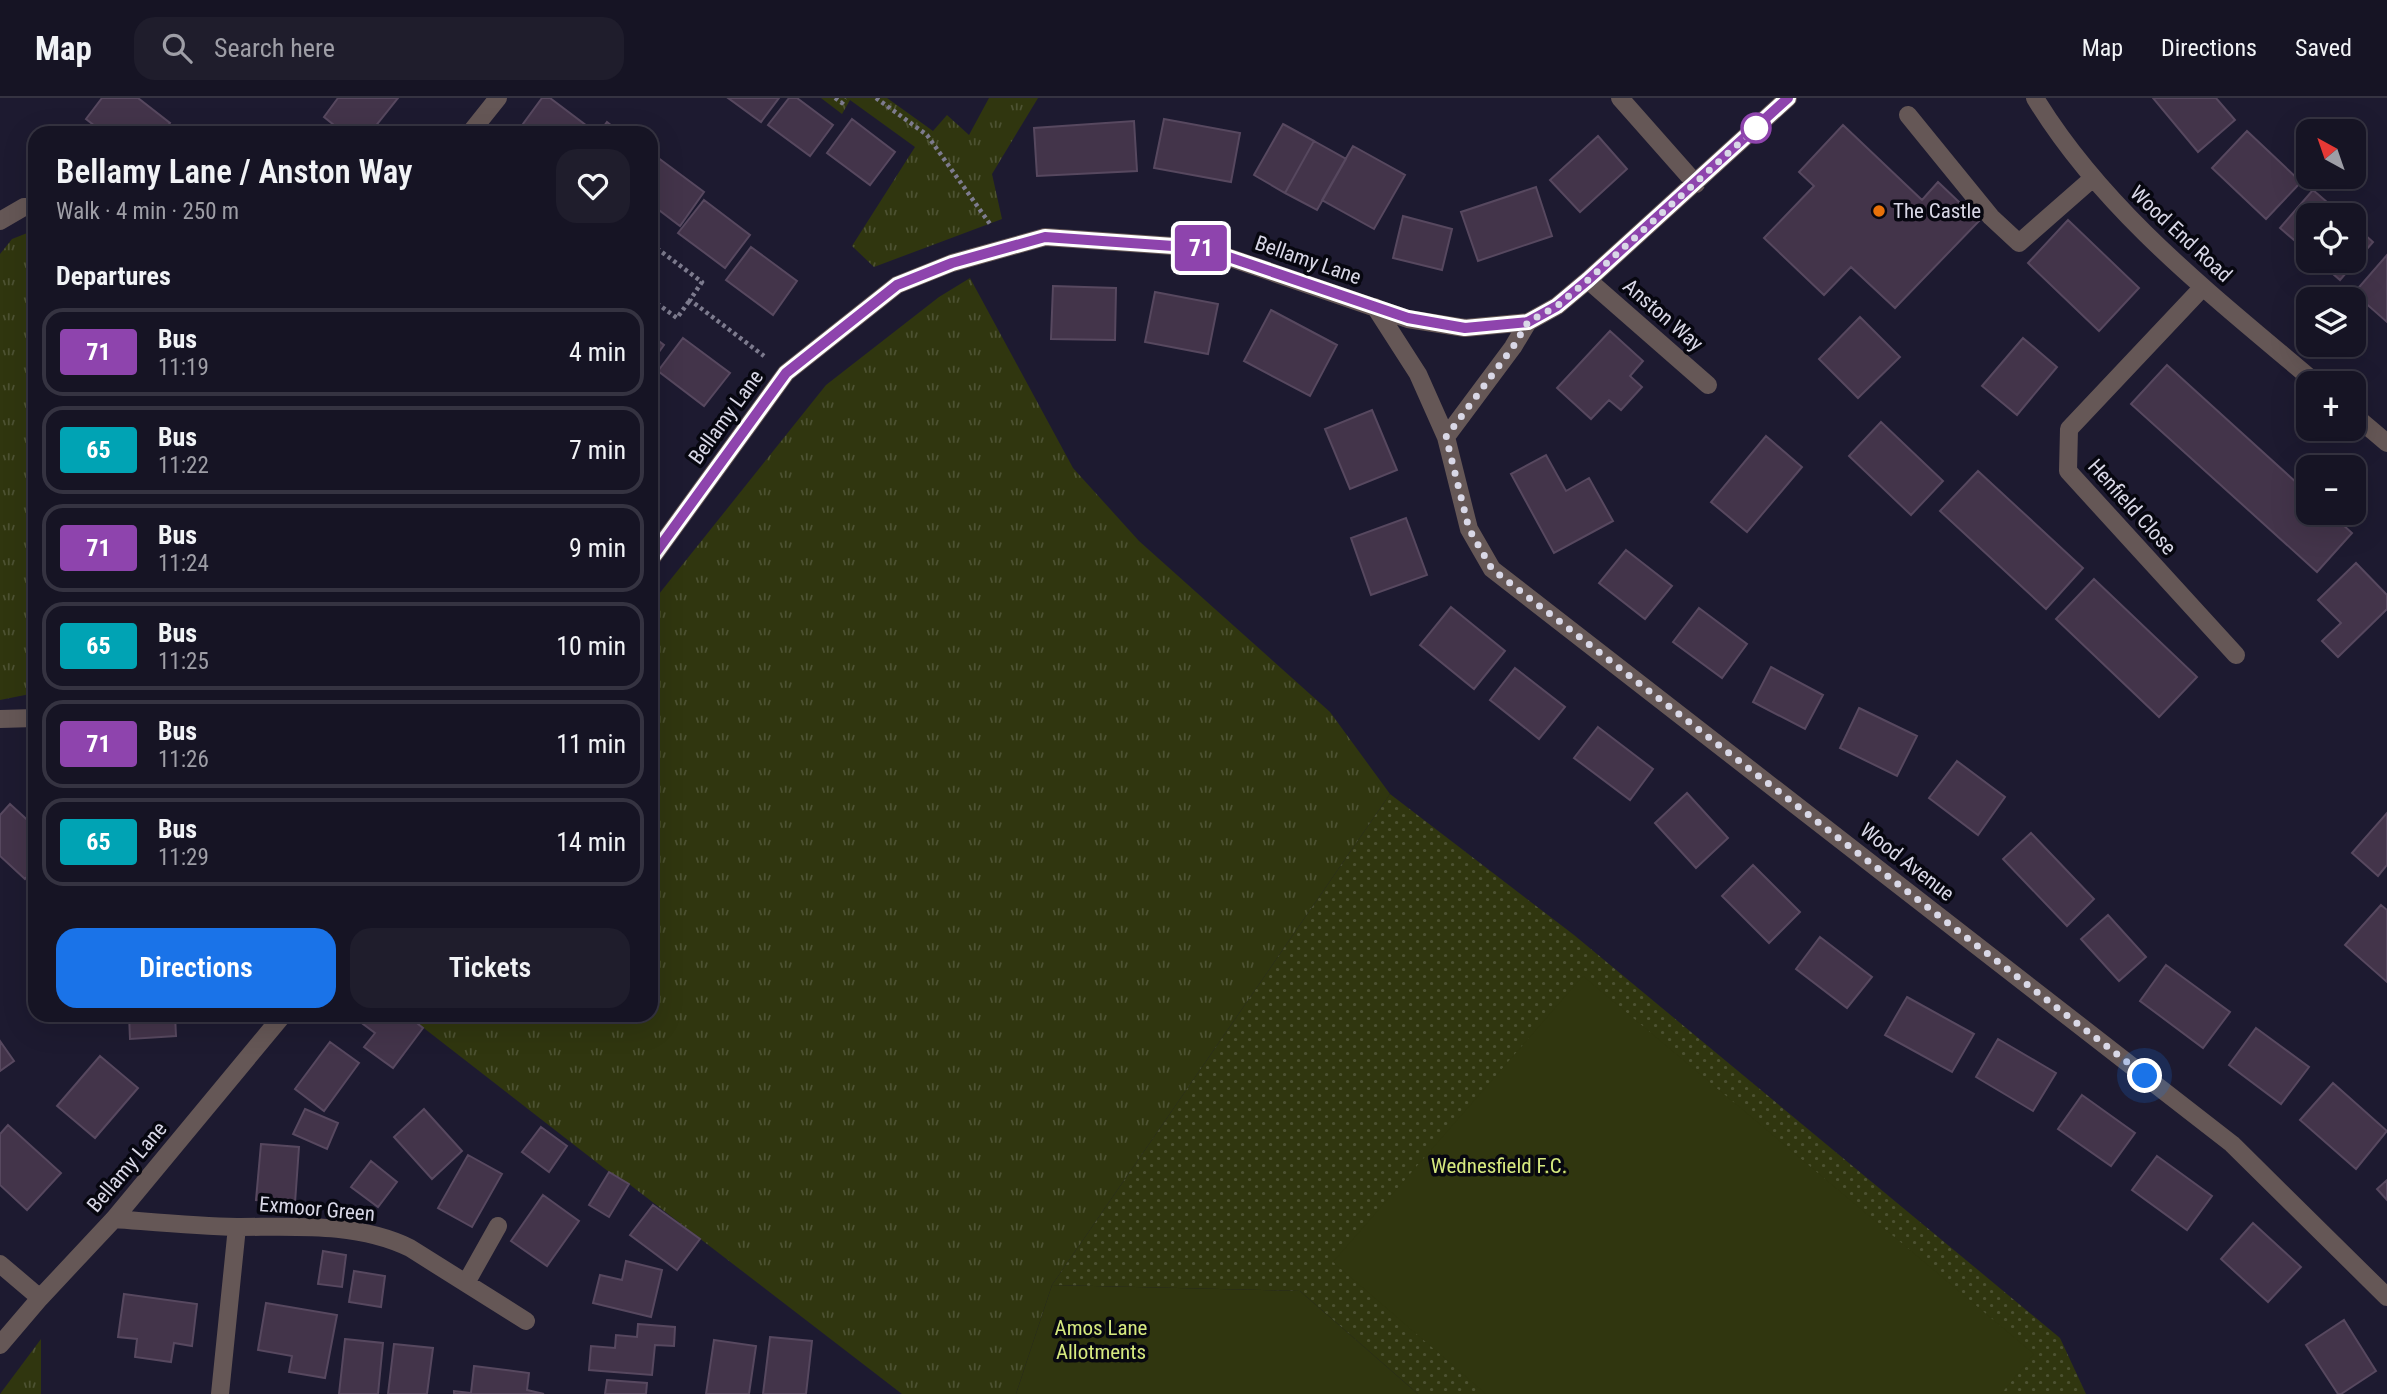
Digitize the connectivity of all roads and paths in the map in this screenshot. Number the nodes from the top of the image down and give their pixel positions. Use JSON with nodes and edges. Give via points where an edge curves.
{"nodes":[{"id":1,"x":498,"y":98,"type":"edge"},
{"id":2,"x":835,"y":98,"type":"edge"},
{"id":3,"x":845,"y":98,"type":"edge"},
{"id":4,"x":876,"y":98,"type":"edge"},
{"id":5,"x":1620,"y":98,"type":"edge"},
{"id":6,"x":1788,"y":98,"type":"edge"},
{"id":7,"x":2035,"y":98,"type":"edge"},
{"id":8,"x":1908,"y":114,"type":"dead end"},
{"id":9,"x":476,"y":126,"type":"edge"},
{"id":10,"x":2093,"y":178,"type":"junction"},
{"id":11,"x":1696,"y":184,"type":"junction"},
{"id":12,"x":28,"y":207,"type":"edge"},
{"id":13,"x":0,"y":221,"type":"edge"},
{"id":14,"x":1006,"y":248,"type":"junction"},
{"id":15,"x":658,"y":249,"type":"edge"},
{"id":16,"x":1588,"y":280,"type":"junction"},
{"id":17,"x":2203,"y":287,"type":"junction"},
{"id":18,"x":690,"y":300,"type":"junction"},
{"id":19,"x":658,"y":304,"type":"edge"},
{"id":20,"x":1375,"y":307,"type":"junction"},
{"id":21,"x":1528,"y":322,"type":"junction"},
{"id":22,"x":2302,"y":371,"type":"edge"},
{"id":23,"x":786,"y":373,"type":"junction"},
{"id":24,"x":1708,"y":385,"type":"dead end"},
{"id":25,"x":2366,"y":425,"type":"edge"},
{"id":26,"x":1446,"y":437,"type":"junction"},
{"id":27,"x":2387,"y":443,"type":"edge"},
{"id":28,"x":658,"y":549,"type":"edge"},
{"id":29,"x":2236,"y":655,"type":"dead end"},
{"id":30,"x":28,"y":718,"type":"edge"},
{"id":31,"x":0,"y":719,"type":"edge"},
{"id":32,"x":277,"y":1022,"type":"edge"},
{"id":33,"x":114,"y":1219,"type":"junction"},
{"id":34,"x":498,"y":1226,"type":"dead end"},
{"id":35,"x":237,"y":1227,"type":"junction"},
{"id":36,"x":0,"y":1264,"type":"edge"},
{"id":37,"x":466,"y":1283,"type":"junction"},
{"id":38,"x":2387,"y":1297,"type":"edge"},
{"id":39,"x":40,"y":1298,"type":"junction"},
{"id":40,"x":526,"y":1321,"type":"dead end"},
{"id":41,"x":0,"y":1345,"type":"edge"},
{"id":42,"x":220,"y":1394,"type":"edge"}],
"edges":[{"from":1,"to":9,"type":"street"},
{"from":2,"to":3,"type":"path","via":[[842,103]]},
{"from":4,"to":14,"type":"path","via":[[927,135]]},
{"from":5,"to":11,"type":"street"},
{"from":6,"to":11,"type":"street","name":"Bellamy Lane"},
{"from":7,"to":10,"type":"street","name":"Wood End Road"},
{"from":8,"to":10,"type":"street","via":[[1991,217],[2019,243]]},
{"from":10,"to":17,"type":"street","name":"Wood End Road"},
{"from":11,"to":16,"type":"street","name":"Bellamy Lane"},
{"from":12,"to":13,"type":"street"},
{"from":14,"to":20,"type":"street","name":"Bellamy Lane","via":[[1045,237],[1202,248]]},
{"from":14,"to":23,"type":"street","name":"Bellamy Lane","via":[[897,285]]},
{"from":15,"to":18,"type":"path","via":[[702,282]]},
{"from":16,"to":21,"type":"street","name":"Bellamy Lane","via":[[1557,306]]},
{"from":16,"to":24,"type":"street","name":"Anston Way"},
{"from":17,"to":22,"type":"street","name":"Wood End Road"},
{"from":17,"to":29,"type":"street","name":"Henfield Close","via":[[2069,429],[2068,471]]},
{"from":18,"to":19,"type":"path","via":[[677,318]]},
{"from":18,"to":23,"type":"path"},
{"from":20,"to":21,"type":"street","name":"Bellamy Lane","via":[[1465,328]]},
{"from":20,"to":26,"type":"street","name":"Wood Avenue","via":[[1418,373]]},
{"from":21,"to":26,"type":"street"},
{"from":23,"to":28,"type":"street","name":"Bellamy Lane"},
{"from":25,"to":27,"type":"street"},
{"from":26,"to":38,"type":"street","name":"Wood Avenue","via":[[1469,529],[1492,569],[2232,1144]]},
{"from":30,"to":31,"type":"street"},
{"from":32,"to":33,"type":"street","name":"Bellamy Lane"},
{"from":33,"to":35,"type":"street","name":"Exmoor Green"},
{"from":33,"to":39,"type":"street","name":"Bellamy Lane"},
{"from":34,"to":37,"type":"street"},
{"from":35,"to":37,"type":"street","name":"Exmoor Green","via":[[360,1231],[391,1239]]},
{"from":35,"to":42,"type":"street","name":"Exmoor Green"},
{"from":36,"to":39,"type":"street"},
{"from":37,"to":40,"type":"street","name":"Exmoor Green"},
{"from":39,"to":41,"type":"street","name":"Bellamy Lane"}]}
